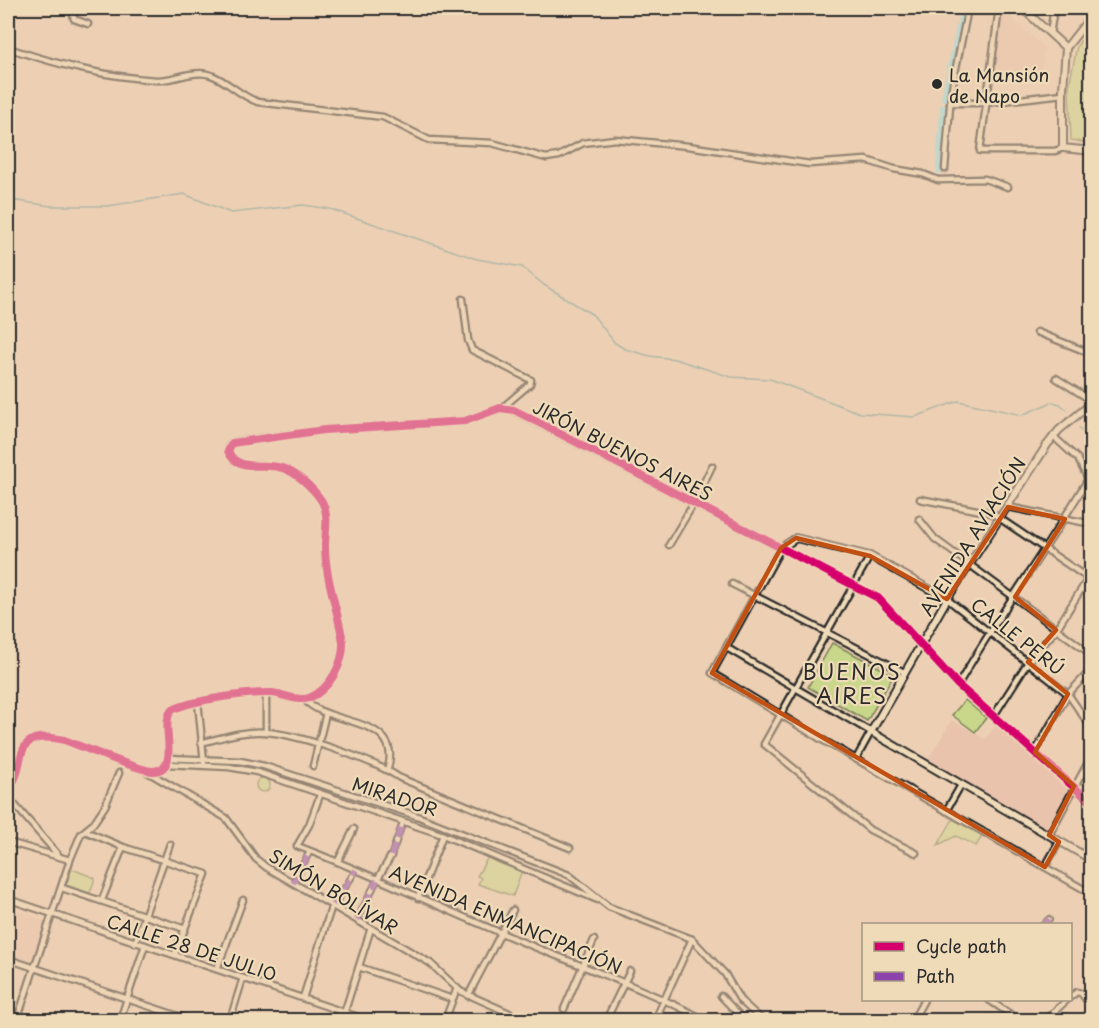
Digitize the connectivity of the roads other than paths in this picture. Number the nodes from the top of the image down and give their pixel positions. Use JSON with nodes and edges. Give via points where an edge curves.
{"nodes":[{"id":1,"x":72,"y":8,"type":"edge"},
{"id":2,"x":968,"y":8,"type":"edge"},
{"id":3,"x":999,"y":8,"type":"edge"},
{"id":4,"x":1022,"y":8,"type":"edge"},
{"id":5,"x":1054,"y":8,"type":"edge"},
{"id":6,"x":1092,"y":15,"type":"edge"},
{"id":7,"x":88,"y":24,"type":"dead end"},
{"id":8,"x":1050,"y":34,"type":"junction"},
{"id":9,"x":8,"y":48,"type":"edge"},
{"id":10,"x":1066,"y":48,"type":"junction"},
{"id":11,"x":1063,"y":94,"type":"junction"},
{"id":12,"x":950,"y":103,"type":"junction"},
{"id":13,"x":986,"y":103,"type":"junction"},
{"id":14,"x":1063,"y":144,"type":"junction"},
{"id":15,"x":1092,"y":151,"type":"edge"},
{"id":16,"x":945,"y":169,"type":"dead end"},
{"id":17,"x":1008,"y":187,"type":"dead end"},
{"id":18,"x":463,"y":299,"type":"dead end"},
{"id":19,"x":1037,"y":332,"type":"dead end"},
{"id":20,"x":1092,"y":354,"type":"edge"},
{"id":21,"x":1056,"y":378,"type":"dead end"},
{"id":22,"x":1092,"y":402,"type":"edge"},
{"id":23,"x":503,"y":407,"type":"junction"},
{"id":24,"x":1053,"y":436,"type":"junction"},
{"id":25,"x":712,"y":466,"type":"dead end"},
{"id":26,"x":1088,"y":479,"type":"junction"},
{"id":27,"x":1092,"y":487,"type":"edge"},
{"id":28,"x":920,"y":499,"type":"dead end"},
{"id":29,"x":694,"y":503,"type":"junction"},
{"id":30,"x":1008,"y":507,"type":"junction"},
{"id":31,"x":919,"y":519,"type":"dead end"},
{"id":32,"x":1000,"y":519,"type":"junction"},
{"id":33,"x":1065,"y":519,"type":"junction"},
{"id":34,"x":1092,"y":524,"type":"edge"},
{"id":35,"x":669,"y":544,"type":"dead end"},
{"id":36,"x":781,"y":548,"type":"junction"},
{"id":37,"x":1045,"y":549,"type":"junction"},
{"id":38,"x":870,"y":556,"type":"junction"},
{"id":39,"x":971,"y":564,"type":"junction"},
{"id":40,"x":1092,"y":572,"type":"edge"},
{"id":41,"x":1090,"y":579,"type":"edge"},
{"id":42,"x":732,"y":585,"type":"dead end"},
{"id":43,"x":855,"y":586,"type":"junction"},
{"id":44,"x":753,"y":595,"type":"junction"},
{"id":45,"x":1015,"y":597,"type":"junction"},
{"id":46,"x":947,"y":599,"type":"junction"},
{"id":47,"x":1056,"y":630,"type":"junction"},
{"id":48,"x":828,"y":633,"type":"junction"},
{"id":49,"x":988,"y":633,"type":"junction"},
{"id":50,"x":921,"y":646,"type":"junction"},
{"id":51,"x":728,"y":648,"type":"junction"},
{"id":52,"x":1092,"y":655,"type":"edge"},
{"id":53,"x":1028,"y":662,"type":"junction"},
{"id":54,"x":1092,"y":669,"type":"edge"},
{"id":55,"x":904,"y":672,"type":"junction"},
{"id":56,"x":958,"y":685,"type":"junction"},
{"id":57,"x":797,"y":689,"type":"junction"},
{"id":58,"x":266,"y":693,"type":"junction"},
{"id":59,"x":1068,"y":694,"type":"junction"},
{"id":60,"x":304,"y":699,"type":"junction"},
{"id":61,"x":198,"y":702,"type":"junction"},
{"id":62,"x":326,"y":713,"type":"junction"},
{"id":63,"x":782,"y":715,"type":"junction"},
{"id":64,"x":993,"y":717,"type":"junction"},
{"id":65,"x":1092,"y":729,"type":"edge"},
{"id":66,"x":266,"y":732,"type":"junction"},
{"id":67,"x":871,"y":732,"type":"junction"},
{"id":68,"x":201,"y":743,"type":"junction"},
{"id":69,"x":318,"y":745,"type":"junction"},
{"id":70,"x":1035,"y":752,"type":"junction"},
{"id":71,"x":1092,"y":755,"type":"edge"},
{"id":72,"x":856,"y":759,"type":"junction"},
{"id":73,"x":167,"y":761,"type":"junction"},
{"id":74,"x":204,"y":763,"type":"junction"},
{"id":75,"x":313,"y":766,"type":"dead end"},
{"id":76,"x":142,"y":768,"type":"junction"},
{"id":77,"x":388,"y":768,"type":"junction"},
{"id":78,"x":119,"y":773,"type":"dead end"},
{"id":79,"x":961,"y":785,"type":"junction"},
{"id":80,"x":1074,"y":786,"type":"junction"},
{"id":81,"x":8,"y":790,"type":"edge"},
{"id":82,"x":320,"y":795,"type":"junction"},
{"id":83,"x":8,"y":797,"type":"edge"},
{"id":84,"x":1092,"y":803,"type":"edge"},
{"id":85,"x":946,"y":811,"type":"junction"},
{"id":86,"x":403,"y":822,"type":"junction"},
{"id":87,"x":354,"y":829,"type":"dead end"},
{"id":88,"x":85,"y":831,"type":"junction"},
{"id":89,"x":1049,"y":835,"type":"junction"},
{"id":90,"x":443,"y":836,"type":"junction"},
{"id":91,"x":8,"y":842,"type":"edge"},
{"id":92,"x":1059,"y":842,"type":"junction"},
{"id":93,"x":170,"y":844,"type":"dead end"},
{"id":94,"x":123,"y":847,"type":"junction"},
{"id":95,"x":570,"y":848,"type":"dead end"},
{"id":96,"x":310,"y":851,"type":"junction"},
{"id":97,"x":916,"y":853,"type":"dead end"},
{"id":98,"x":59,"y":856,"type":"junction"},
{"id":99,"x":391,"y":856,"type":"joint"},
{"id":100,"x":70,"y":860,"type":"junction"},
{"id":101,"x":1092,"y":860,"type":"edge"},
{"id":102,"x":164,"y":861,"type":"junction"},
{"id":103,"x":338,"y":861,"type":"junction"},
{"id":104,"x":1045,"y":867,"type":"junction"},
{"id":105,"x":356,"y":870,"type":"junction"},
{"id":106,"x":377,"y":880,"type":"junction"},
{"id":107,"x":293,"y":883,"type":"junction"},
{"id":108,"x":62,"y":888,"type":"junction"},
{"id":109,"x":1092,"y":894,"type":"edge"},
{"id":110,"x":418,"y":898,"type":"junction"},
{"id":111,"x":8,"y":899,"type":"edge"},
{"id":112,"x":102,"y":900,"type":"junction"},
{"id":113,"x":243,"y":900,"type":"dead end"},
{"id":114,"x":599,"y":900,"type":"junction"},
{"id":115,"x":334,"y":905,"type":"junction"},
{"id":116,"x":513,"y":909,"type":"dead end"},
{"id":117,"x":144,"y":914,"type":"junction"},
{"id":118,"x":53,"y":915,"type":"junction"},
{"id":119,"x":1048,"y":919,"type":"dead end"},
{"id":120,"x":357,"y":920,"type":"junction"},
{"id":121,"x":1045,"y":923,"type":"edge"},
{"id":122,"x":371,"y":928,"type":"junction"},
{"id":123,"x":185,"y":929,"type":"junction"},
{"id":124,"x":500,"y":933,"type":"junction"},
{"id":125,"x":692,"y":939,"type":"junction"},
{"id":126,"x":594,"y":940,"type":"dead end"},
{"id":127,"x":135,"y":942,"type":"junction"},
{"id":128,"x":145,"y":945,"type":"junction"},
{"id":129,"x":175,"y":954,"type":"junction"},
{"id":130,"x":8,"y":959,"type":"edge"},
{"id":131,"x":581,"y":967,"type":"junction"},
{"id":132,"x":359,"y":968,"type":"junction"},
{"id":133,"x":34,"y":969,"type":"junction"},
{"id":134,"x":217,"y":969,"type":"junction"},
{"id":135,"x":630,"y":971,"type":"dead end"},
{"id":136,"x":243,"y":978,"type":"junction"},
{"id":137,"x":623,"y":982,"type":"junction"},
{"id":138,"x":457,"y":988,"type":"junction"},
{"id":139,"x":468,"y":996,"type":"junction"},
{"id":140,"x":721,"y":996,"type":"dead end"},
{"id":141,"x":1072,"y":996,"type":"edge"},
{"id":142,"x":303,"y":998,"type":"junction"},
{"id":143,"x":452,"y":999,"type":"junction"},
{"id":144,"x":664,"y":999,"type":"junction"},
{"id":145,"x":127,"y":1000,"type":"junction"},
{"id":146,"x":923,"y":1001,"type":"edge"},
{"id":147,"x":992,"y":1001,"type":"edge"},
{"id":148,"x":1065,"y":1001,"type":"edge"},
{"id":149,"x":1092,"y":1007,"type":"edge"},
{"id":150,"x":564,"y":1009,"type":"dead end"},
{"id":151,"x":344,"y":1012,"type":"junction"},
{"id":152,"x":18,"y":1020,"type":"edge"},
{"id":153,"x":120,"y":1020,"type":"edge"},
{"id":154,"x":190,"y":1020,"type":"edge"},
{"id":155,"x":230,"y":1020,"type":"edge"},
{"id":156,"x":342,"y":1020,"type":"edge"},
{"id":157,"x":367,"y":1020,"type":"edge"},
{"id":158,"x":445,"y":1020,"type":"edge"},
{"id":159,"x":525,"y":1020,"type":"edge"},
{"id":160,"x":606,"y":1020,"type":"edge"},
{"id":161,"x":655,"y":1020,"type":"edge"},
{"id":162,"x":705,"y":1020,"type":"edge"},
{"id":163,"x":744,"y":1020,"type":"edge"},
{"id":164,"x":762,"y":1020,"type":"edge"},
{"id":165,"x":913,"y":1020,"type":"edge"},
{"id":166,"x":1019,"y":1020,"type":"edge"},
{"id":167,"x":1046,"y":1020,"type":"edge"}],
"edges":[{"from":1,"to":7,"type":"street","via":[[74,20]]},
{"from":2,"to":12,"type":"street"},
{"from":3,"to":13,"type":"street"},
{"from":4,"to":8,"type":"street"},
{"from":5,"to":8,"type":"street"},
{"from":6,"to":10,"type":"street"},
{"from":8,"to":10,"type":"street"},
{"from":9,"to":17,"type":"street","via":[[82,71],[124,77],[160,80],[201,73],[212,75],[258,102],[383,117],[429,140],[492,143],[546,159],[584,143],[615,139],[810,164],[866,160],[938,180],[985,179]]},
{"from":10,"to":11,"type":"street"},
{"from":11,"to":13,"type":"street"},
{"from":11,"to":14,"type":"street"},
{"from":12,"to":13,"type":"street"},
{"from":12,"to":16,"type":"street"},
{"from":13,"to":14,"type":"street","via":[[980,151],[1055,151]]},
{"from":14,"to":15,"type":"street"},
{"from":18,"to":23,"type":"street","via":[[472,350],[531,380]]},
{"from":19,"to":20,"type":"street"},
{"from":21,"to":22,"type":"street"},
{"from":22,"to":24,"type":"street","name":"AVENIDA AVIACIÓN"},
{"from":23,"to":29,"type":"street","name":"JIRÓN BUENOS AIRES"},
{"from":23,"to":60,"type":"street","name":"JIRÓN BUENOS AIRES","via":[[465,421],[315,431],[230,445],[229,455],[240,463],[287,470],[315,493],[325,508],[326,560],[344,650],[329,681],[314,696]]},
{"from":24,"to":26,"type":"street","via":[[1074,455]]},
{"from":24,"to":30,"type":"street","name":"AVENIDA AVIACIÓN"},
{"from":25,"to":29,"type":"street"},
{"from":26,"to":27,"type":"street"},
{"from":26,"to":33,"type":"street"},
{"from":28,"to":32,"type":"street","via":[[987,511]]},
{"from":29,"to":35,"type":"street"},
{"from":29,"to":36,"type":"street","name":"JIRÓN BUENOS AIRES"},
{"from":30,"to":32,"type":"street","name":"AVENIDA AVIACIÓN"},
{"from":30,"to":33,"type":"street"},
{"from":31,"to":39,"type":"street","via":[[935,539]]},
{"from":32,"to":37,"type":"street"},
{"from":32,"to":39,"type":"street","name":"AVENIDA AVIACIÓN"},
{"from":33,"to":34,"type":"street"},
{"from":33,"to":37,"type":"street"},
{"from":36,"to":38,"type":"street","name":"CALLE PERÚ","via":[[800,538]]},
{"from":36,"to":43,"type":"street","name":"JIRÓN BUENOS AIRES"},
{"from":36,"to":44,"type":"street"},
{"from":37,"to":41,"type":"street"},
{"from":37,"to":45,"type":"street"},
{"from":38,"to":43,"type":"street"},
{"from":38,"to":46,"type":"street","name":"CALLE PERÚ"},
{"from":39,"to":45,"type":"street"},
{"from":39,"to":46,"type":"street","name":"AVENIDA AVIACIÓN"},
{"from":40,"to":41,"type":"street"},
{"from":41,"to":47,"type":"street"},
{"from":42,"to":44,"type":"street"},
{"from":43,"to":48,"type":"street"},
{"from":43,"to":50,"type":"street","name":"JIRÓN BUENOS AIRES","via":[[881,601]]},
{"from":44,"to":48,"type":"street"},
{"from":44,"to":51,"type":"street"},
{"from":45,"to":47,"type":"street"},
{"from":45,"to":49,"type":"street"},
{"from":46,"to":49,"type":"street","name":"CALLE PERÚ"},
{"from":46,"to":50,"type":"street","name":"AVENIDA AVIACIÓN"},
{"from":47,"to":52,"type":"street"},
{"from":47,"to":53,"type":"street"},
{"from":48,"to":55,"type":"street"},
{"from":48,"to":57,"type":"street"},
{"from":49,"to":53,"type":"street","name":"CALLE PERÚ"},
{"from":49,"to":56,"type":"street"},
{"from":50,"to":55,"type":"street","name":"AVENIDA AVIACIÓN"},
{"from":50,"to":56,"type":"street","name":"JIRÓN BUENOS AIRES"},
{"from":51,"to":57,"type":"street"},
{"from":51,"to":63,"type":"street","via":[[712,673]]},
{"from":53,"to":59,"type":"street","name":"CALLE PERÚ"},
{"from":53,"to":64,"type":"street"},
{"from":54,"to":59,"type":"street"},
{"from":55,"to":67,"type":"street","name":"AVENIDA AVIACIÓN"},
{"from":56,"to":64,"type":"street","name":"JIRÓN BUENOS AIRES"},
{"from":57,"to":63,"type":"street"},
{"from":57,"to":67,"type":"street"},
{"from":58,"to":60,"type":"street"},
{"from":58,"to":61,"type":"street"},
{"from":58,"to":66,"type":"street"},
{"from":59,"to":65,"type":"street","name":"CALLE PERÚ"},
{"from":59,"to":70,"type":"street"},
{"from":60,"to":62,"type":"street"},
{"from":61,"to":68,"type":"street"},
{"from":61,"to":73,"type":"street","via":[[179,707],[167,716]]},
{"from":62,"to":69,"type":"street"},
{"from":62,"to":77,"type":"street","via":[[369,726],[387,741],[391,754]]},
{"from":63,"to":72,"type":"street"},
{"from":63,"to":97,"type":"street","via":[[764,744],[870,830]]},
{"from":64,"to":70,"type":"street","name":"JIRÓN BUENOS AIRES"},
{"from":66,"to":68,"type":"street"},
{"from":66,"to":69,"type":"street"},
{"from":67,"to":72,"type":"street","name":"AVENIDA AVIACIÓN"},
{"from":67,"to":79,"type":"street"},
{"from":68,"to":74,"type":"street"},
{"from":69,"to":75,"type":"street"},
{"from":69,"to":77,"type":"street"},
{"from":70,"to":80,"type":"street","name":"JIRÓN BUENOS AIRES"},
{"from":71,"to":80,"type":"street"},
{"from":72,"to":85,"type":"street"},
{"from":73,"to":74,"type":"street","name":"MIRADOR"},
{"from":73,"to":76,"type":"street","via":[[154,771]]},
{"from":74,"to":82,"type":"street","name":"MIRADOR","via":[[251,770]]},
{"from":74,"to":114,"type":"street","name":"MIRADOR","via":[[259,764],[417,816],[566,873]]},
{"from":76,"to":81,"type":"street","via":[[64,740],[44,738],[22,749],[14,782]]},
{"from":76,"to":107,"type":"street","name":"SIMÓN BOLÍVAR","via":[[226,818],[256,859]]},
{"from":77,"to":95,"type":"street","via":[[400,778]]},
{"from":78,"to":88,"type":"street","via":[[105,806]]},
{"from":79,"to":85,"type":"street"},
{"from":79,"to":89,"type":"street"},
{"from":80,"to":84,"type":"street","name":"JIRÓN BUENOS AIRES"},
{"from":80,"to":89,"type":"street"},
{"from":82,"to":86,"type":"street","name":"MIRADOR"},
{"from":82,"to":96,"type":"street","name":"AVENIDA ENMANCIPACIÓN","via":[[297,846]]},
{"from":83,"to":98,"type":"street"},
{"from":85,"to":104,"type":"street"},
{"from":86,"to":90,"type":"street","name":"MIRADOR"},
{"from":86,"to":99,"type":"street"},
{"from":87,"to":103,"type":"street"},
{"from":88,"to":94,"type":"street"},
{"from":88,"to":100,"type":"street"},
{"from":89,"to":92,"type":"street"},
{"from":90,"to":110,"type":"street"},
{"from":90,"to":114,"type":"street","name":"MIRADOR"},
{"from":91,"to":98,"type":"street"},
{"from":92,"to":101,"type":"street"},
{"from":92,"to":104,"type":"street"},
{"from":93,"to":102,"type":"street"},
{"from":94,"to":102,"type":"street"},
{"from":94,"to":112,"type":"street"},
{"from":96,"to":103,"type":"street","name":"AVENIDA ENMANCIPACIÓN"},
{"from":96,"to":107,"type":"street"},
{"from":98,"to":100,"type":"street"},
{"from":99,"to":106,"type":"street"},
{"from":100,"to":108,"type":"street"},
{"from":102,"to":117,"type":"street"},
{"from":102,"to":123,"type":"street","via":[[206,874]]},
{"from":103,"to":105,"type":"street","name":"AVENIDA ENMANCIPACIÓN"},
{"from":104,"to":109,"type":"street"},
{"from":105,"to":106,"type":"street","name":"AVENIDA ENMANCIPACIÓN"},
{"from":105,"to":115,"type":"street"},
{"from":106,"to":110,"type":"street","name":"AVENIDA ENMANCIPACIÓN"},
{"from":106,"to":120,"type":"street"},
{"from":107,"to":115,"type":"street","name":"SIMÓN BOLÍVAR"},
{"from":108,"to":112,"type":"street"},
{"from":108,"to":118,"type":"street"},
{"from":110,"to":124,"type":"street","name":"AVENIDA ENMANCIPACIÓN"},
{"from":111,"to":118,"type":"street","name":"CALLE 28 DE JULIO"},
{"from":112,"to":117,"type":"street"},
{"from":113,"to":134,"type":"street"},
{"from":114,"to":125,"type":"street","name":"MIRADOR"},
{"from":115,"to":120,"type":"street","name":"SIMÓN BOLÍVAR"},
{"from":115,"to":142,"type":"street"},
{"from":116,"to":124,"type":"street"},
{"from":117,"to":123,"type":"street"},
{"from":117,"to":127,"type":"street"},
{"from":118,"to":127,"type":"street","name":"CALLE 28 DE JULIO"},
{"from":118,"to":133,"type":"street"},
{"from":119,"to":121,"type":"street"},
{"from":120,"to":122,"type":"street","name":"SIMÓN BOLÍVAR"},
{"from":122,"to":132,"type":"street"},
{"from":122,"to":138,"type":"street","name":"SIMÓN BOLÍVAR","via":[[430,963]]},
{"from":123,"to":129,"type":"street"},
{"from":124,"to":131,"type":"street","name":"AVENIDA ENMANCIPACIÓN"},
{"from":124,"to":139,"type":"street"},
{"from":125,"to":144,"type":"street"},
{"from":125,"to":164,"type":"street","name":"MIRADOR","via":[[725,974],[740,1000]]},
{"from":126,"to":131,"type":"street"},
{"from":127,"to":128,"type":"street","name":"CALLE 28 DE JULIO"},
{"from":128,"to":129,"type":"street","name":"CALLE 28 DE JULIO"},
{"from":128,"to":145,"type":"street"},
{"from":129,"to":134,"type":"street","name":"CALLE 28 DE JULIO"},
{"from":130,"to":133,"type":"street"},
{"from":131,"to":137,"type":"street","name":"AVENIDA ENMANCIPACIÓN"},
{"from":131,"to":150,"type":"street"},
{"from":132,"to":143,"type":"street"},
{"from":132,"to":151,"type":"street"},
{"from":133,"to":145,"type":"street"},
{"from":133,"to":152,"type":"street"},
{"from":134,"to":136,"type":"street","name":"CALLE 28 DE JULIO"},
{"from":135,"to":137,"type":"street"},
{"from":136,"to":142,"type":"street","name":"CALLE 28 DE JULIO"},
{"from":136,"to":155,"type":"street"},
{"from":137,"to":144,"type":"street","name":"AVENIDA ENMANCIPACIÓN"},
{"from":137,"to":160,"type":"street"},
{"from":138,"to":139,"type":"street","name":"SIMÓN BOLÍVAR"},
{"from":138,"to":143,"type":"street"},
{"from":139,"to":159,"type":"street","name":"SIMÓN BOLÍVAR"},
{"from":140,"to":163,"type":"street"},
{"from":141,"to":149,"type":"street","via":[[1081,993]]},
{"from":142,"to":151,"type":"street","name":"CALLE 28 DE JULIO"},
{"from":143,"to":158,"type":"street"},
{"from":144,"to":161,"type":"street"},
{"from":144,"to":162,"type":"street","name":"AVENIDA ENMANCIPACIÓN"},
{"from":145,"to":153,"type":"street"},
{"from":145,"to":154,"type":"street"},
{"from":146,"to":165,"type":"street"},
{"from":147,"to":166,"type":"street"},
{"from":148,"to":167,"type":"street"},
{"from":151,"to":156,"type":"street"},
{"from":151,"to":157,"type":"street","name":"CALLE 28 DE JULIO"}]}
